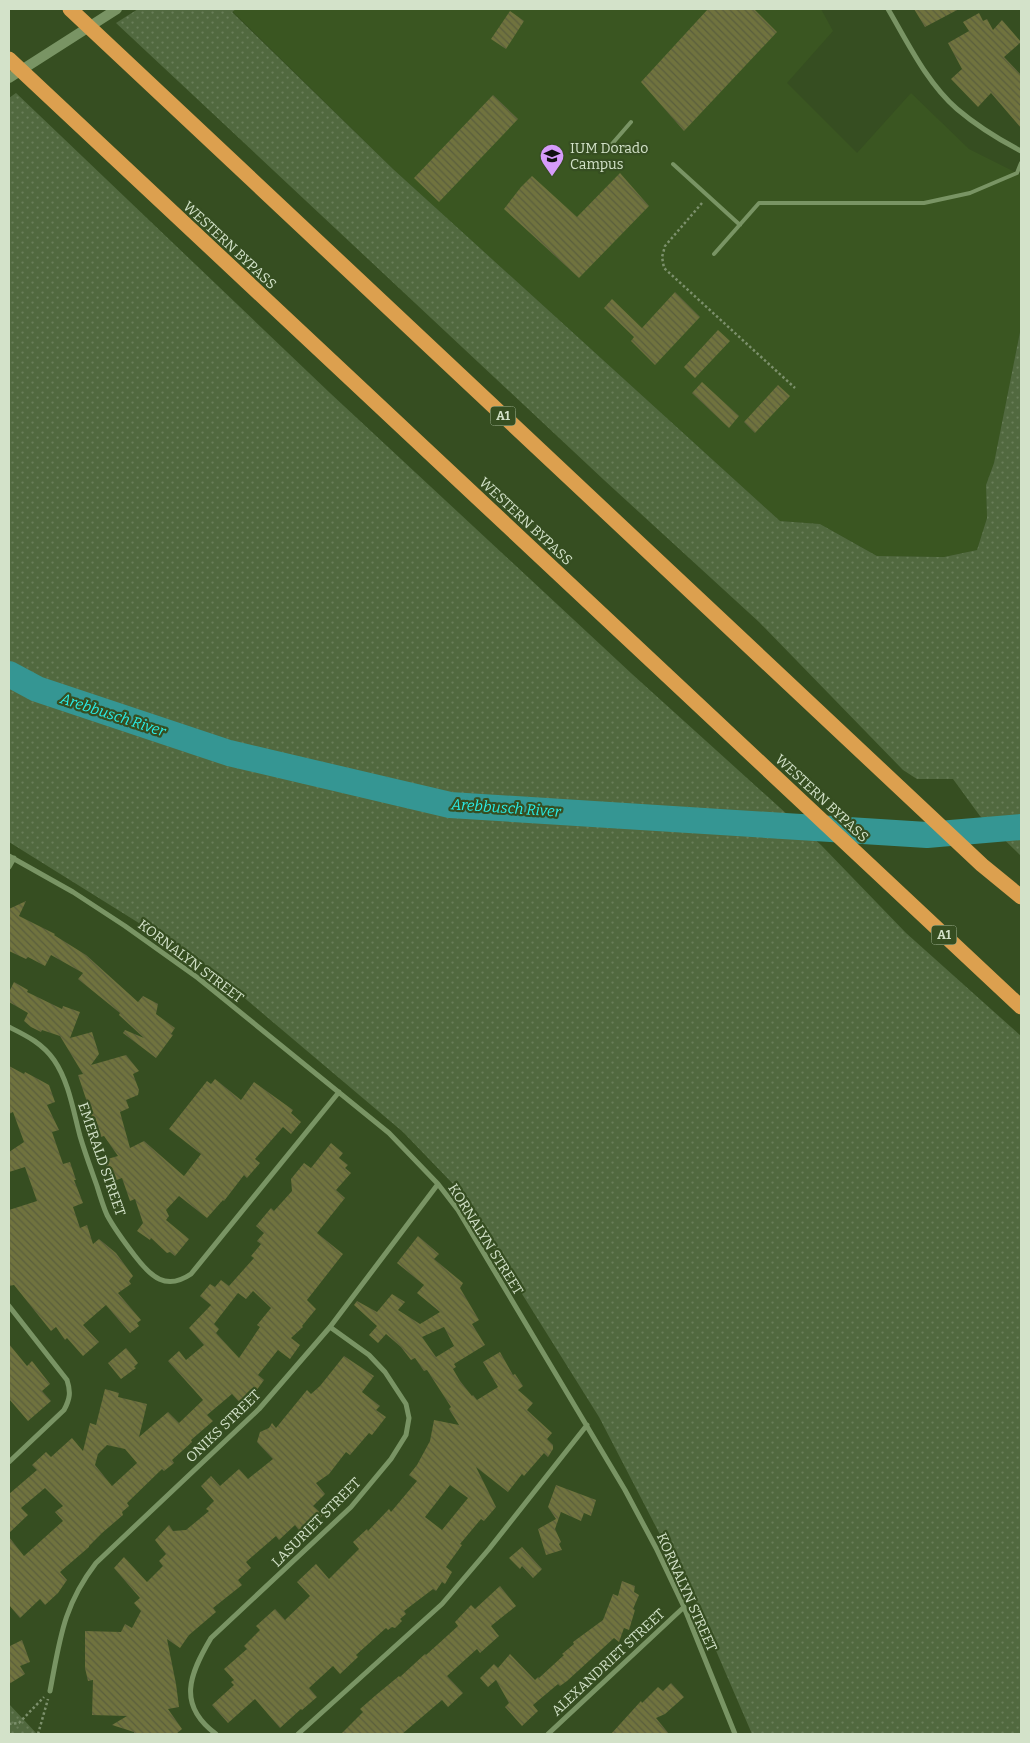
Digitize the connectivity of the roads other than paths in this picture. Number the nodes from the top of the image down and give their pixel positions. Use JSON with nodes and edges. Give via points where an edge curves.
{"nodes":[{"id":1,"x":70,"y":9,"type":"edge"},
{"id":2,"x":117,"y":9,"type":"edge"},
{"id":3,"x":888,"y":9,"type":"edge"},
{"id":4,"x":9,"y":59,"type":"edge"},
{"id":5,"x":9,"y":78,"type":"edge"},
{"id":6,"x":631,"y":122,"type":"dead end"},
{"id":7,"x":1021,"y":151,"type":"edge"},
{"id":8,"x":605,"y":152,"type":"dead end"},
{"id":9,"x":1021,"y":163,"type":"edge"},
{"id":10,"x":673,"y":164,"type":"dead end"},
{"id":11,"x":740,"y":225,"type":"junction"},
{"id":12,"x":714,"y":254,"type":"dead end"},
{"id":13,"x":11,"y":857,"type":"edge"},
{"id":14,"x":9,"y":867,"type":"edge"},
{"id":15,"x":1021,"y":897,"type":"edge"},
{"id":16,"x":1021,"y":1007,"type":"edge"},
{"id":17,"x":9,"y":1027,"type":"edge"},
{"id":18,"x":339,"y":1092,"type":"junction"},
{"id":19,"x":438,"y":1184,"type":"junction"},
{"id":20,"x":9,"y":1306,"type":"edge"},
{"id":21,"x":330,"y":1326,"type":"junction"},
{"id":22,"x":587,"y":1425,"type":"junction"},
{"id":23,"x":9,"y":1462,"type":"edge"},
{"id":24,"x":684,"y":1607,"type":"junction"},
{"id":25,"x":50,"y":1691,"type":"road end"},
{"id":26,"x":216,"y":1734,"type":"edge"},
{"id":27,"x":298,"y":1734,"type":"edge"},
{"id":28,"x":548,"y":1734,"type":"edge"},
{"id":29,"x":735,"y":1734,"type":"edge"}],
"edges":[{"from":1,"to":15,"type":"highway","number":"A1","via":[[884,774]]},
{"from":2,"to":5,"type":"main road"},
{"from":3,"to":7,"type":"street","via":[[931,79],[956,109],[994,137]]},
{"from":4,"to":16,"type":"highway","name":"WESTERN BYPASS","number":"A1"},
{"from":6,"to":8,"type":"lane"},
{"from":9,"to":11,"type":"lane","via":[[1017,173],[970,193],[924,203],[759,203]]},
{"from":10,"to":11,"type":"lane"},
{"from":11,"to":12,"type":"lane"},
{"from":13,"to":14,"type":"street"},
{"from":13,"to":18,"type":"street","name":"KORNALYN STREET","via":[[73,892],[198,978]]},
{"from":17,"to":18,"type":"street","name":"EMERALD STREET","via":[[35,1039],[54,1061],[64,1079],[106,1213],[141,1264],[161,1280],[172,1283],[192,1274]]},
{"from":18,"to":19,"type":"street","name":"KORNALYN STREET","via":[[389,1133]]},
{"from":19,"to":21,"type":"street","name":"ONIKS STREET"},
{"from":19,"to":22,"type":"street","name":"KORNALYN STREET","via":[[458,1210]]},
{"from":20,"to":23,"type":"street","via":[[67,1380],[70,1390],[64,1410]]},
{"from":21,"to":25,"type":"street","name":"ONIKS STREET","via":[[259,1408],[96,1563],[82,1581],[62,1626]]},
{"from":21,"to":26,"type":"street","name":"LASURIET STREET","via":[[386,1372],[406,1404],[409,1418],[406,1435],[391,1459],[351,1507],[211,1638],[199,1657],[190,1697],[196,1714]]},
{"from":22,"to":24,"type":"street","name":"KORNALYN STREET","via":[[630,1498]]},
{"from":22,"to":27,"type":"street","via":[[442,1604]]},
{"from":24,"to":28,"type":"street","name":"ALEXANDRIET STREET"},
{"from":24,"to":29,"type":"street","name":"KORNALYN STREET"}]}
